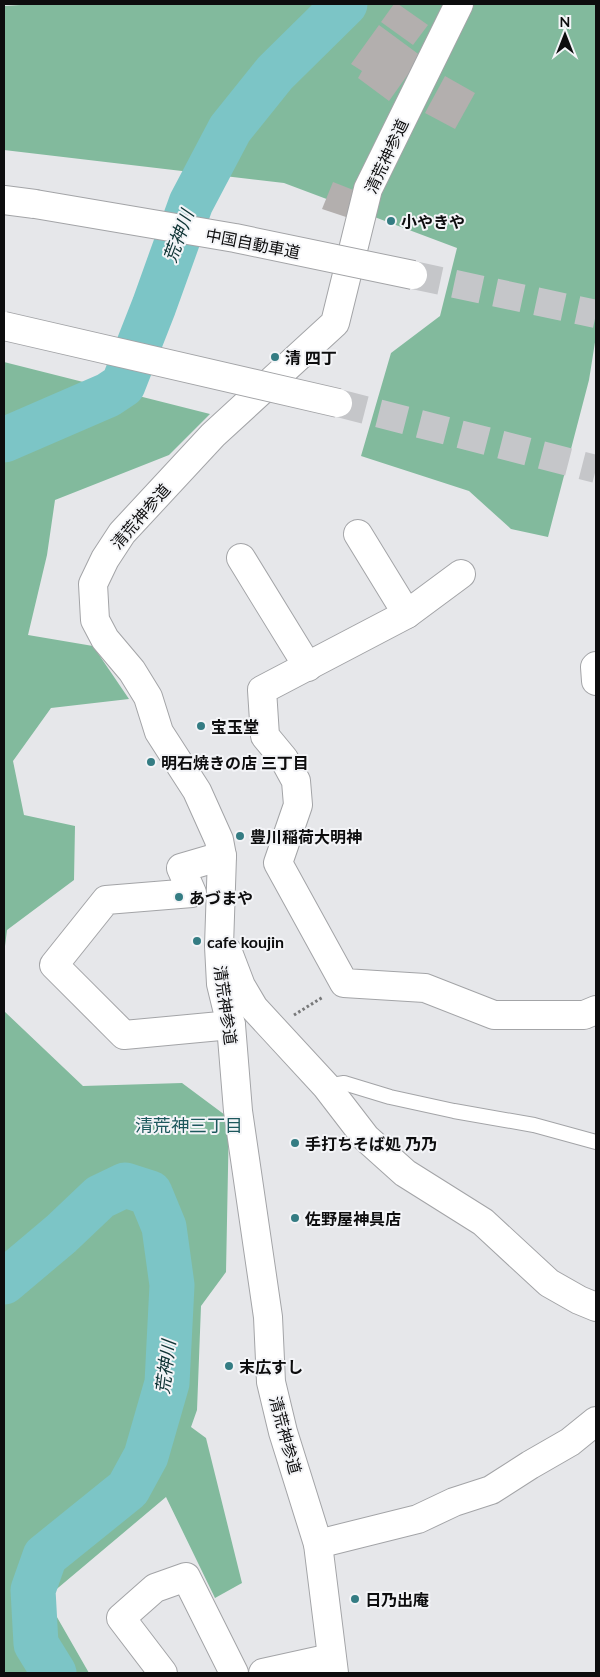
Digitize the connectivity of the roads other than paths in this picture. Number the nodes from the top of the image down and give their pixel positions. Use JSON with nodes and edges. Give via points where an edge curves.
{"nodes":[{"id":1,"x":459,"y":4,"type":"edge"},
{"id":2,"x":4,"y":200,"type":"edge"},
{"id":3,"x":413,"y":275,"type":"tunnel mouth"},
{"id":4,"x":4,"y":326,"type":"edge"},
{"id":5,"x":338,"y":403,"type":"tunnel mouth"},
{"id":6,"x":358,"y":534,"type":"dead end"},
{"id":7,"x":241,"y":558,"type":"dead end"},
{"id":8,"x":461,"y":574,"type":"dead end"},
{"id":9,"x":407,"y":614,"type":"junction"},
{"id":10,"x":596,"y":666,"type":"edge"},
{"id":11,"x":308,"y":667,"type":"junction"},
{"id":12,"x":596,"y":681,"type":"edge"},
{"id":13,"x":222,"y":856,"type":"junction"},
{"id":14,"x":220,"y":935,"type":"junction"},
{"id":15,"x":596,"y":1010,"type":"edge"},
{"id":16,"x":231,"y":1026,"type":"junction"},
{"id":17,"x":326,"y":1086,"type":"junction"},
{"id":18,"x":596,"y":1142,"type":"edge"},
{"id":19,"x":596,"y":1307,"type":"edge"},
{"id":20,"x":596,"y":1421,"type":"edge"},
{"id":21,"x":318,"y":1544,"type":"junction"},
{"id":22,"x":333,"y":1666,"type":"edge"},
{"id":23,"x":162,"y":1673,"type":"edge"},
{"id":24,"x":234,"y":1673,"type":"edge"},
{"id":25,"x":262,"y":1673,"type":"edge"}],
"edges":[{"from":1,"to":13,"type":"main road","name":"清荒神参道","via":[[368,189],[335,323],[213,434],[122,533],[93,584],[96,620],[105,639],[132,670],[148,697],[159,732],[197,791],[219,840]]},
{"from":2,"to":3,"type":"main road","name":"中国自動車道","bridge":true,"via":[[234,238]]},
{"from":4,"to":5,"type":"main road","bridge":true},
{"from":6,"to":9,"type":"main road"},
{"from":7,"to":11,"type":"main road"},
{"from":8,"to":9,"type":"main road"},
{"from":9,"to":11,"type":"main road"},
{"from":10,"to":12,"type":"main road"},
{"from":11,"to":15,"type":"main road","via":[[262,690],[265,736],[284,759],[296,781],[298,805],[278,863],[344,983],[425,988],[494,1015],[584,1015]]},
{"from":13,"to":14,"type":"main road","name":"清荒神参道"},
{"from":13,"to":16,"type":"main road","via":[[181,868],[192,893],[106,900],[54,965],[124,1035]]},
{"from":14,"to":16,"type":"main road","name":"清荒神参道","via":[[221,984]]},
{"from":14,"to":17,"type":"main road","via":[[254,1008]]},
{"from":16,"to":21,"type":"main road","name":"清荒神参道","via":[[238,1111],[268,1317],[271,1382]]},
{"from":17,"to":18,"type":"lane","via":[[344,1083],[390,1097],[534,1125]]},
{"from":17,"to":19,"type":"main road","via":[[366,1138],[406,1173],[483,1222],[549,1283]]},
{"from":20,"to":21,"type":"main road","via":[[570,1442],[491,1490],[418,1518]]},
{"from":21,"to":22,"type":"main road","name":"清荒神参道"},
{"from":22,"to":25,"type":"main road"},
{"from":23,"to":24,"type":"main road","via":[[120,1618],[155,1588],[186,1576]]}]}
